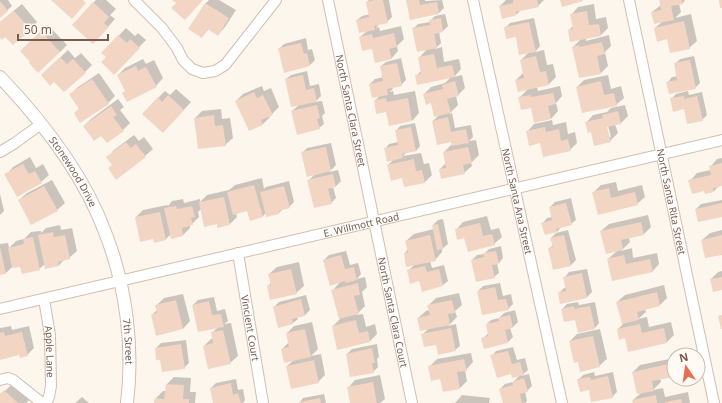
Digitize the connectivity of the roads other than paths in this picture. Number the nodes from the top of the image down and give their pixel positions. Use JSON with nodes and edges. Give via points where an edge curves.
{"nodes":[{"id":1,"x":134,"y":0,"type":"edge"},
{"id":2,"x":276,"y":0,"type":"edge"},
{"id":3,"x":328,"y":0,"type":"edge"},
{"id":4,"x":473,"y":0,"type":"edge"},
{"id":5,"x":629,"y":0,"type":"edge"},
{"id":6,"x":0,"y":77,"type":"edge"},
{"id":7,"x":41,"y":124,"type":"junction"},
{"id":8,"x":722,"y":140,"type":"edge"},
{"id":9,"x":0,"y":152,"type":"edge"},
{"id":10,"x":662,"y":154,"type":"junction"},
{"id":11,"x":514,"y":189,"type":"junction"},
{"id":12,"x":375,"y":222,"type":"junction"},
{"id":13,"x":238,"y":253,"type":"junction"},
{"id":14,"x":120,"y":281,"type":"junction"},
{"id":15,"x":44,"y":299,"type":"junction"},
{"id":16,"x":0,"y":309,"type":"edge"},
{"id":17,"x":0,"y":380,"type":"edge"},
{"id":18,"x":42,"y":403,"type":"edge"},
{"id":19,"x":46,"y":403,"type":"edge"},
{"id":20,"x":127,"y":403,"type":"edge"},
{"id":21,"x":263,"y":403,"type":"edge"},
{"id":22,"x":412,"y":403,"type":"edge"},
{"id":23,"x":562,"y":403,"type":"edge"},
{"id":24,"x":714,"y":403,"type":"edge"}],
"edges":[{"from":1,"to":2,"type":"street","via":[[162,28],[183,60],[192,69],[203,73],[215,71],[226,65]]},
{"from":3,"to":12,"type":"street","name":"North Santa Clara Street"},
{"from":4,"to":11,"type":"street","name":"North Santa Ana Street"},
{"from":5,"to":10,"type":"street","name":"North Santa Rita Street"},
{"from":6,"to":7,"type":"street","name":"Stonewood Drive"},
{"from":7,"to":9,"type":"street"},
{"from":7,"to":14,"type":"street","name":"Stonewood Drive","via":[[70,165],[89,198],[105,232]]},
{"from":8,"to":10,"type":"street","name":"E. Willmott Road"},
{"from":10,"to":11,"type":"street","name":"E. Willmott Road"},
{"from":10,"to":24,"type":"street","name":"North Santa Rita Street"},
{"from":11,"to":12,"type":"street","name":"E. Willmott Road"},
{"from":11,"to":23,"type":"street","name":"North Santa Ana Street"},
{"from":12,"to":13,"type":"street","name":"E. Willmott Road"},
{"from":12,"to":22,"type":"street","name":"North Santa Clara Court"},
{"from":13,"to":14,"type":"street","name":"E. Willmott Road"},
{"from":13,"to":21,"type":"street","name":"Vincient Court"},
{"from":14,"to":15,"type":"street","name":"E. Willmott Road"},
{"from":14,"to":20,"type":"street","name":"7th Street","via":[[128,337]]},
{"from":15,"to":16,"type":"street","name":"E. Willmott Road"},
{"from":15,"to":19,"type":"street","name":"Apple Lane","via":[[50,336],[50,386]]},
{"from":17,"to":18,"type":"street","via":[[13,380]]}]}
